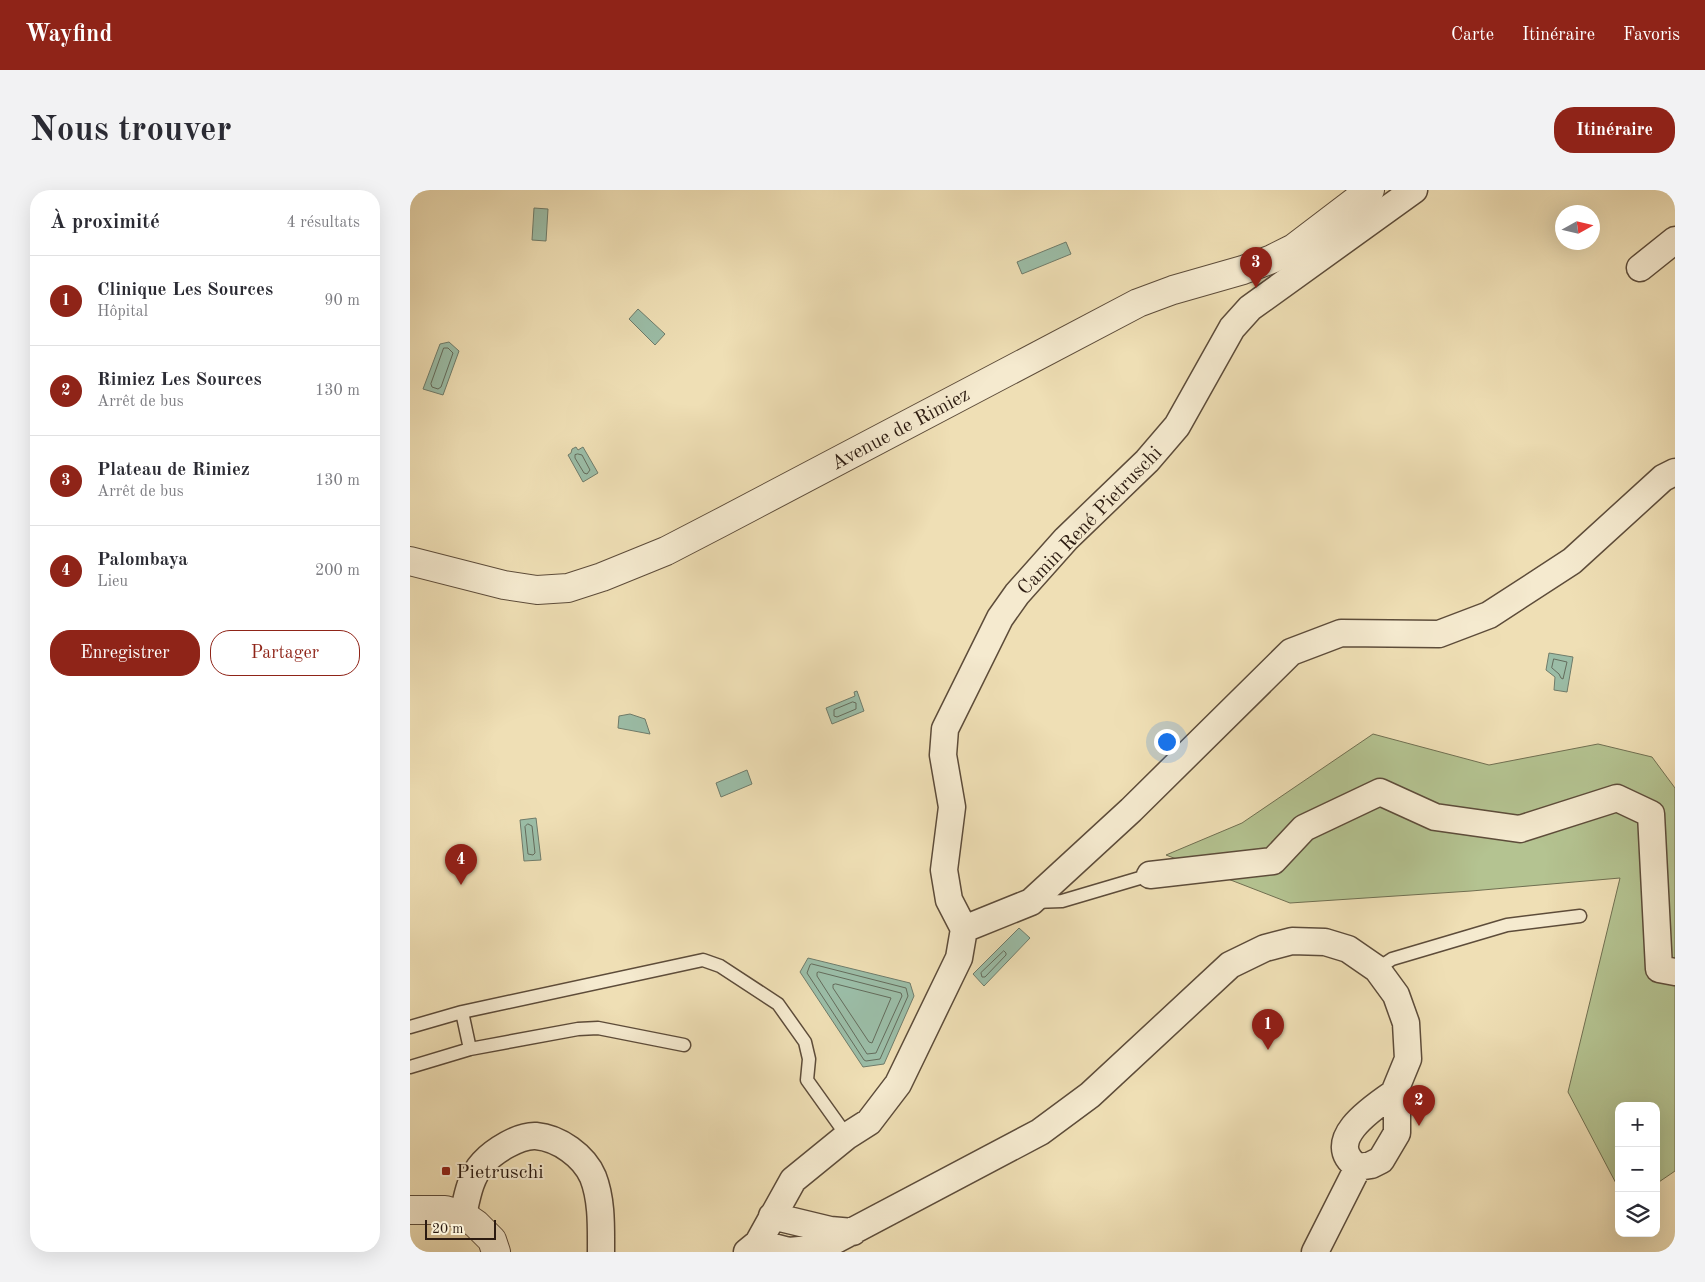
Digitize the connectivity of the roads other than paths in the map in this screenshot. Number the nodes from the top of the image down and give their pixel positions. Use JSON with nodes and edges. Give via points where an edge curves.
{"nodes":[{"id":1,"x":1370,"y":190,"type":"edge"},
{"id":2,"x":1414,"y":190,"type":"edge"},
{"id":3,"x":1675,"y":240,"type":"edge"},
{"id":4,"x":1640,"y":268,"type":"dead end"},
{"id":5,"x":1675,"y":472,"type":"edge"},
{"id":6,"x":410,"y":561,"type":"edge"},
{"id":7,"x":1150,"y":875,"type":"joint"},
{"id":8,"x":1031,"y":902,"type":"junction"},
{"id":9,"x":1580,"y":916,"type":"dead end"},
{"id":10,"x":964,"y":929,"type":"junction"},
{"id":11,"x":1377,"y":969,"type":"junction"},
{"id":12,"x":1675,"y":972,"type":"edge"},
{"id":13,"x":462,"y":1012,"type":"junction"},
{"id":14,"x":410,"y":1027,"type":"edge"},
{"id":15,"x":684,"y":1045,"type":"dead end"},
{"id":16,"x":470,"y":1049,"type":"junction"},
{"id":17,"x":410,"y":1067,"type":"edge"},
{"id":18,"x":1394,"y":1093,"type":"junction"},
{"id":19,"x":847,"y":1136,"type":"junction"},
{"id":20,"x":1358,"y":1167,"type":"junction"},
{"id":21,"x":410,"y":1210,"type":"edge"},
{"id":22,"x":463,"y":1216,"type":"junction"},
{"id":23,"x":772,"y":1216,"type":"junction"},
{"id":24,"x":853,"y":1232,"type":"junction"},
{"id":25,"x":752,"y":1248,"type":"edge"},
{"id":26,"x":496,"y":1252,"type":"edge"},
{"id":27,"x":601,"y":1252,"type":"edge"},
{"id":28,"x":1315,"y":1252,"type":"edge"}],
"edges":[{"from":1,"to":6,"type":"street","name":"Avenue de Rimiez","via":[[1294,248],[1243,270],[1138,303],[720,524],[641,562],[568,588],[537,590]]},
{"from":2,"to":10,"type":"street","name":"Camin René Pietruschi","via":[[1250,308],[1232,328],[1177,426],[1141,467],[1066,539],[1000,618],[945,729],[943,742],[952,807],[944,870],[948,900]]},
{"from":3,"to":4,"type":"street"},
{"from":5,"to":8,"type":"street","via":[[1662,478],[1572,561],[1489,615],[1439,634],[1341,633],[1291,652],[1131,810]]},
{"from":7,"to":8,"type":"lane","via":[[1062,901]]},
{"from":7,"to":12,"type":"street","via":[[1273,860],[1304,828],[1380,792],[1435,817],[1520,829],[1617,798],[1651,814],[1659,969]]},
{"from":8,"to":10,"type":"street"},
{"from":9,"to":11,"type":"lane","via":[[1507,925],[1392,959]]},
{"from":10,"to":19,"type":"street","via":[[959,958],[898,1084],[869,1122]]},
{"from":11,"to":18,"type":"street","via":[[1396,995],[1406,1022],[1408,1059]]},
{"from":11,"to":24,"type":"street","via":[[1348,949],[1325,942],[1292,941],[1264,948],[1230,965],[1090,1095],[1040,1132]]},
{"from":13,"to":14,"type":"lane"},
{"from":13,"to":16,"type":"lane"},
{"from":13,"to":19,"type":"lane","via":[[703,960],[720,966],[778,1004],[805,1042],[809,1059],[807,1080]]},
{"from":15,"to":16,"type":"lane","via":[[598,1028]]},
{"from":16,"to":17,"type":"lane"},
{"from":18,"to":20,"type":"street","via":[[1397,1133],[1381,1160],[1371,1166]]},
{"from":18,"to":20,"type":"street","via":[[1356,1123],[1344,1143],[1349,1161]]},
{"from":19,"to":23,"type":"street","via":[[793,1180]]},
{"from":20,"to":28,"type":"street"},
{"from":21,"to":22,"type":"street","via":[[445,1210]]},
{"from":22,"to":26,"type":"street","via":[[492,1240]]},
{"from":22,"to":27,"type":"street","via":[[469,1186],[482,1164],[511,1142],[535,1136],[543,1138],[558,1142],[579,1156],[592,1176],[601,1219]]},
{"from":23,"to":24,"type":"street"},
{"from":23,"to":25,"type":"street"},
{"from":24,"to":25,"type":"street","via":[[830,1243],[798,1251]]}]}
